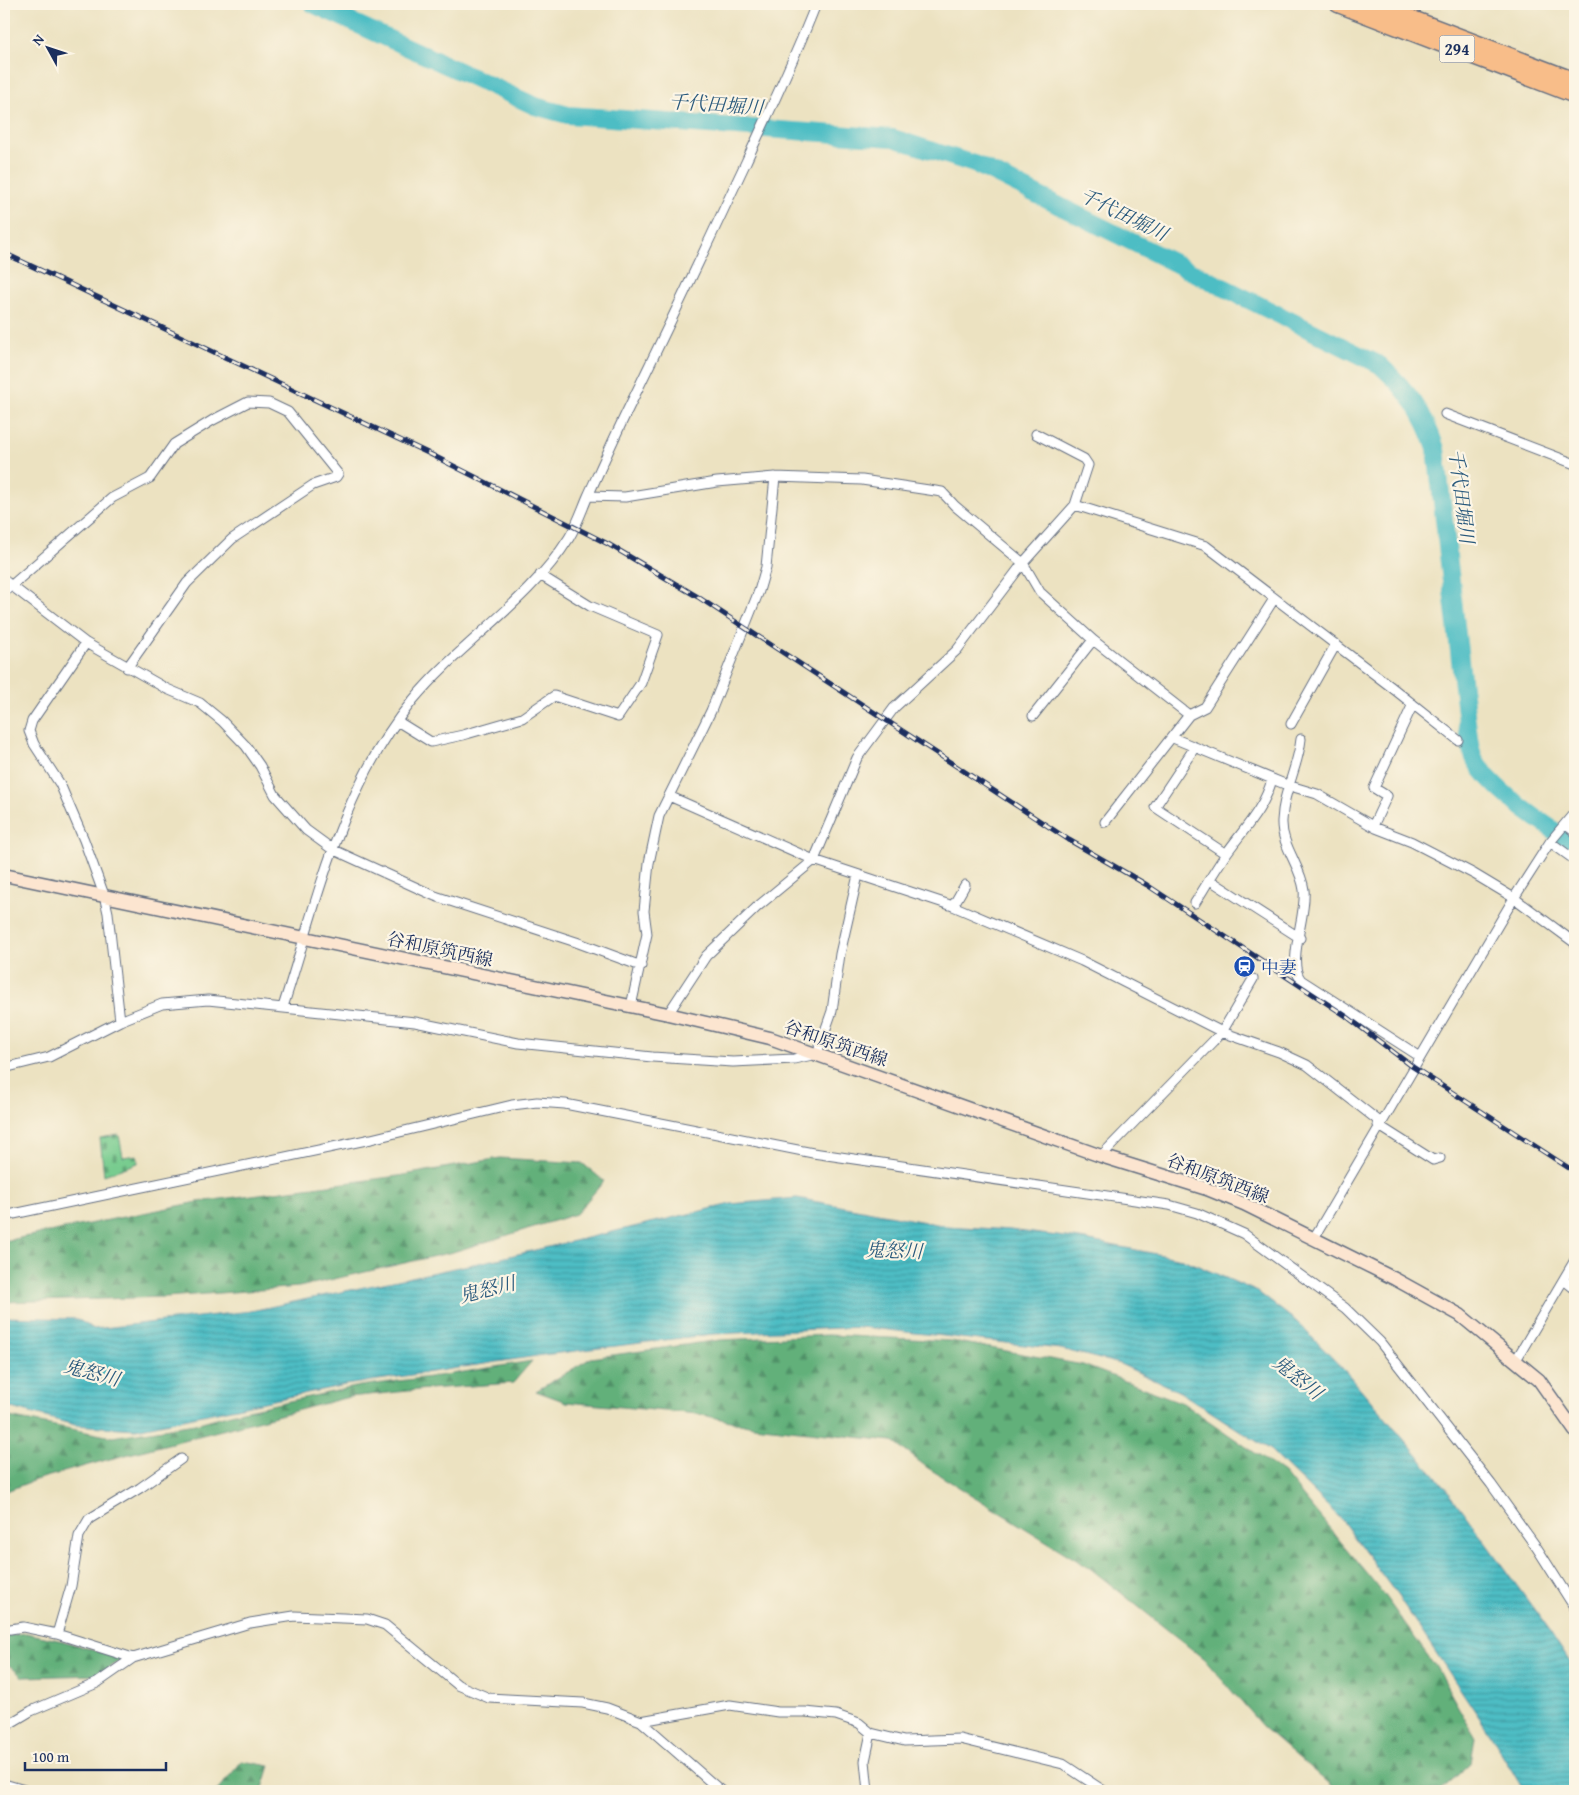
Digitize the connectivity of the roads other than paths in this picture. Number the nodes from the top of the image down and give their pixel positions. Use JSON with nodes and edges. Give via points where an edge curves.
{"nodes":[{"id":1,"x":816,"y":4,"type":"edge"},
{"id":2,"x":1338,"y":4,"type":"edge"},
{"id":3,"x":1373,"y":4,"type":"edge"},
{"id":4,"x":1575,"y":81,"type":"edge"},
{"id":5,"x":1575,"y":96,"type":"edge"},
{"id":6,"x":1445,"y":414,"type":"dead end"},
{"id":7,"x":1036,"y":434,"type":"dead end"},
{"id":8,"x":1575,"y":464,"type":"edge"},
{"id":9,"x":775,"y":477,"type":"junction"},
{"id":10,"x":588,"y":496,"type":"junction"},
{"id":11,"x":1075,"y":506,"type":"junction"},
{"id":12,"x":1023,"y":562,"type":"junction"},
{"id":13,"x":540,"y":575,"type":"junction"},
{"id":14,"x":4,"y":580,"type":"edge"},
{"id":15,"x":8,"y":589,"type":"edge"},
{"id":16,"x":1274,"y":599,"type":"junction"},
{"id":17,"x":1093,"y":640,"type":"junction"},
{"id":18,"x":86,"y":643,"type":"junction"},
{"id":19,"x":1336,"y":644,"type":"junction"},
{"id":20,"x":127,"y":668,"type":"junction"},
{"id":21,"x":1413,"y":704,"type":"junction"},
{"id":22,"x":1190,"y":715,"type":"junction"},
{"id":23,"x":1033,"y":716,"type":"dead end"},
{"id":24,"x":397,"y":721,"type":"junction"},
{"id":25,"x":1291,"y":724,"type":"dead end"},
{"id":26,"x":1173,"y":738,"type":"junction"},
{"id":27,"x":1301,"y":740,"type":"dead end"},
{"id":28,"x":1458,"y":740,"type":"dead end"},
{"id":29,"x":1195,"y":747,"type":"junction"},
{"id":30,"x":1272,"y":779,"type":"junction"},
{"id":31,"x":1287,"y":785,"type":"junction"},
{"id":32,"x":669,"y":796,"type":"junction"},
{"id":33,"x":1575,"y":812,"type":"edge"},
{"id":34,"x":1105,"y":822,"type":"dead end"},
{"id":35,"x":1565,"y":824,"type":"junction"},
{"id":36,"x":1372,"y":826,"type":"junction"},
{"id":37,"x":1575,"y":832,"type":"edge"},
{"id":38,"x":1550,"y":842,"type":"junction"},
{"id":39,"x":332,"y":849,"type":"junction"},
{"id":40,"x":1226,"y":854,"type":"junction"},
{"id":41,"x":814,"y":860,"type":"junction"},
{"id":42,"x":1575,"y":860,"type":"edge"},
{"id":43,"x":4,"y":875,"type":"edge"},
{"id":44,"x":858,"y":875,"type":"junction"},
{"id":45,"x":1210,"y":880,"type":"junction"},
{"id":46,"x":964,"y":885,"type":"dead end"},
{"id":47,"x":104,"y":896,"type":"junction"},
{"id":48,"x":1514,"y":898,"type":"junction"},
{"id":49,"x":1195,"y":903,"type":"dead end"},
{"id":50,"x":953,"y":906,"type":"junction"},
{"id":51,"x":305,"y":938,"type":"junction"},
{"id":52,"x":1300,"y":938,"type":"junction"},
{"id":53,"x":1575,"y":943,"type":"edge"},
{"id":54,"x":641,"y":966,"type":"junction"},
{"id":55,"x":1253,"y":979,"type":"dead end"},
{"id":56,"x":631,"y":1006,"type":"junction"},
{"id":57,"x":283,"y":1007,"type":"junction"},
{"id":58,"x":668,"y":1014,"type":"junction"},
{"id":59,"x":120,"y":1021,"type":"junction"},
{"id":60,"x":1222,"y":1032,"type":"junction"},
{"id":61,"x":817,"y":1054,"type":"junction"},
{"id":62,"x":1419,"y":1056,"type":"junction"},
{"id":63,"x":4,"y":1068,"type":"edge"},
{"id":64,"x":1379,"y":1124,"type":"junction"},
{"id":65,"x":1101,"y":1156,"type":"junction"},
{"id":66,"x":1440,"y":1158,"type":"dead end"},
{"id":67,"x":4,"y":1216,"type":"edge"},
{"id":68,"x":1314,"y":1238,"type":"junction"},
{"id":69,"x":1575,"y":1260,"type":"edge"},
{"id":70,"x":1564,"y":1280,"type":"junction"},
{"id":71,"x":1575,"y":1289,"type":"edge"},
{"id":72,"x":1516,"y":1360,"type":"junction"},
{"id":73,"x":1575,"y":1431,"type":"edge"},
{"id":74,"x":181,"y":1459,"type":"dead end"},
{"id":75,"x":1575,"y":1608,"type":"edge"},
{"id":76,"x":4,"y":1630,"type":"edge"},
{"id":77,"x":57,"y":1634,"type":"junction"},
{"id":78,"x":132,"y":1658,"type":"junction"},
{"id":79,"x":641,"y":1721,"type":"junction"},
{"id":80,"x":4,"y":1727,"type":"edge"},
{"id":81,"x":871,"y":1733,"type":"junction"},
{"id":82,"x":4,"y":1784,"type":"edge"},
{"id":83,"x":28,"y":1791,"type":"edge"},
{"id":84,"x":721,"y":1791,"type":"edge"},
{"id":85,"x":868,"y":1791,"type":"edge"},
{"id":86,"x":1104,"y":1791,"type":"edge"}],
"edges":[{"from":1,"to":10,"type":"street","via":[[796,56]]},
{"from":2,"to":5,"type":"highway","number":"294"},
{"from":3,"to":4,"type":"highway","number":"294"},
{"from":6,"to":8,"type":"street"},
{"from":7,"to":11,"type":"street","via":[[1084,459],[1088,465]]},
{"from":9,"to":10,"type":"street","via":[[717,482],[625,497]]},
{"from":9,"to":12,"type":"street","via":[[862,480],[942,492]]},
{"from":9,"to":32,"type":"street","via":[[766,567],[759,591],[712,711]]},
{"from":10,"to":13,"type":"street","via":[[568,539]]},
{"from":11,"to":12,"type":"street"},
{"from":11,"to":16,"type":"street","via":[[1206,546]]},
{"from":12,"to":17,"type":"street","via":[[1040,592]]},
{"from":12,"to":41,"type":"street","via":[[957,650],[894,708],[857,758]]},
{"from":13,"to":24,"type":"street","via":[[414,698]]},
{"from":13,"to":24,"type":"street","via":[[590,606],[658,635],[641,682],[618,717],[554,696],[522,718],[432,742]]},
{"from":14,"to":15,"type":"street"},
{"from":15,"to":18,"type":"street"},
{"from":15,"to":20,"type":"street","via":[[112,498],[150,478],[174,444],[248,402],[269,404],[288,412],[338,474],[313,485],[232,539],[187,583]]},
{"from":16,"to":19,"type":"street"},
{"from":16,"to":22,"type":"street","via":[[1205,708]]},
{"from":17,"to":22,"type":"street"},
{"from":17,"to":23,"type":"street"},
{"from":18,"to":20,"type":"street"},
{"from":18,"to":47,"type":"street","via":[[32,721],[29,731],[60,784]]},
{"from":19,"to":21,"type":"street"},
{"from":19,"to":25,"type":"street"},
{"from":20,"to":39,"type":"street","via":[[167,690],[200,703],[222,721],[251,753],[275,795],[306,830]]},
{"from":21,"to":28,"type":"street"},
{"from":21,"to":36,"type":"street","via":[[1374,788],[1387,796]]},
{"from":22,"to":26,"type":"street"},
{"from":24,"to":39,"type":"street","via":[[373,760]]},
{"from":26,"to":29,"type":"street"},
{"from":26,"to":34,"type":"street"},
{"from":27,"to":31,"type":"street","via":[[1300,752]]},
{"from":29,"to":30,"type":"street"},
{"from":29,"to":40,"type":"street","via":[[1155,807]]},
{"from":30,"to":31,"type":"street"},
{"from":30,"to":40,"type":"street","via":[[1253,819]]},
{"from":31,"to":36,"type":"street","via":[[1317,794]]},
{"from":31,"to":52,"type":"street","via":[[1281,824],[1284,841],[1304,888]]},
{"from":32,"to":41,"type":"street"},
{"from":32,"to":54,"type":"street","via":[[660,816],[650,863],[644,911],[647,934]]},
{"from":33,"to":35,"type":"street"},
{"from":35,"to":37,"type":"street"},
{"from":35,"to":38,"type":"street"},
{"from":36,"to":48,"type":"street","via":[[1474,874]]},
{"from":38,"to":42,"type":"street"},
{"from":38,"to":48,"type":"street"},
{"from":39,"to":51,"type":"street"},
{"from":39,"to":54,"type":"street","via":[[435,896]]},
{"from":40,"to":45,"type":"street"},
{"from":41,"to":44,"type":"street"},
{"from":41,"to":58,"type":"street","via":[[757,907],[706,956]]},
{"from":43,"to":47,"type":"main road","name":"谷和原筑西線"},
{"from":44,"to":50,"type":"street"},
{"from":44,"to":61,"type":"street","via":[[840,954],[832,1011]]},
{"from":45,"to":49,"type":"street"},
{"from":45,"to":52,"type":"street"},
{"from":46,"to":50,"type":"street"},
{"from":47,"to":51,"type":"main road","name":"谷和原筑西線"},
{"from":47,"to":59,"type":"street"},
{"from":48,"to":53,"type":"street"},
{"from":48,"to":62,"type":"street"},
{"from":50,"to":60,"type":"street","via":[[1082,961]]},
{"from":51,"to":56,"type":"main road","name":"谷和原筑西線"},
{"from":51,"to":57,"type":"street"},
{"from":52,"to":62,"type":"street","via":[[1296,973],[1302,980]]},
{"from":54,"to":56,"type":"street"},
{"from":55,"to":60,"type":"street"},
{"from":56,"to":58,"type":"main road","name":"谷和原筑西線"},
{"from":57,"to":59,"type":"street","via":[[208,1000],[162,1004]]},
{"from":57,"to":61,"type":"street","via":[[415,1022],[518,1043],[652,1057],[733,1062],[794,1059]]},
{"from":58,"to":61,"type":"main road","name":"谷和原筑西線","via":[[770,1038]]},
{"from":59,"to":63,"type":"street","via":[[48,1057]]},
{"from":60,"to":64,"type":"street","via":[[1307,1065]]},
{"from":60,"to":65,"type":"street"},
{"from":61,"to":65,"type":"main road","name":"谷和原筑西線"},
{"from":62,"to":64,"type":"street"},
{"from":64,"to":66,"type":"street","via":[[1433,1160]]},
{"from":64,"to":68,"type":"street"},
{"from":65,"to":68,"type":"main road","name":"谷和原筑西線","via":[[1207,1189]]},
{"from":67,"to":75,"type":"street","via":[[537,1102],[566,1104],[813,1153],[1169,1205],[1197,1213],[1244,1234],[1345,1308],[1380,1342],[1491,1484]]},
{"from":68,"to":72,"type":"main road","name":"谷和原筑西線","via":[[1460,1315]]},
{"from":69,"to":70,"type":"street"},
{"from":70,"to":71,"type":"street"},
{"from":70,"to":72,"type":"street"},
{"from":72,"to":73,"type":"main road","name":"谷和原筑西線","via":[[1539,1380]]},
{"from":74,"to":77,"type":"street","via":[[88,1519],[79,1536],[69,1593]]},
{"from":76,"to":77,"type":"street","via":[[24,1627]]},
{"from":77,"to":78,"type":"street"},
{"from":78,"to":79,"type":"street","via":[[250,1623],[294,1616],[367,1619],[385,1625],[458,1685],[489,1698],[583,1703]]},
{"from":78,"to":80,"type":"street","via":[[97,1683],[31,1711]]},
{"from":79,"to":81,"type":"street","via":[[730,1705],[836,1715],[859,1722]]},
{"from":79,"to":84,"type":"street"},
{"from":81,"to":85,"type":"street","via":[[865,1761]]},
{"from":81,"to":86,"type":"street","via":[[904,1741],[960,1739],[1035,1757],[1063,1764]]},
{"from":82,"to":83,"type":"street"}]}
